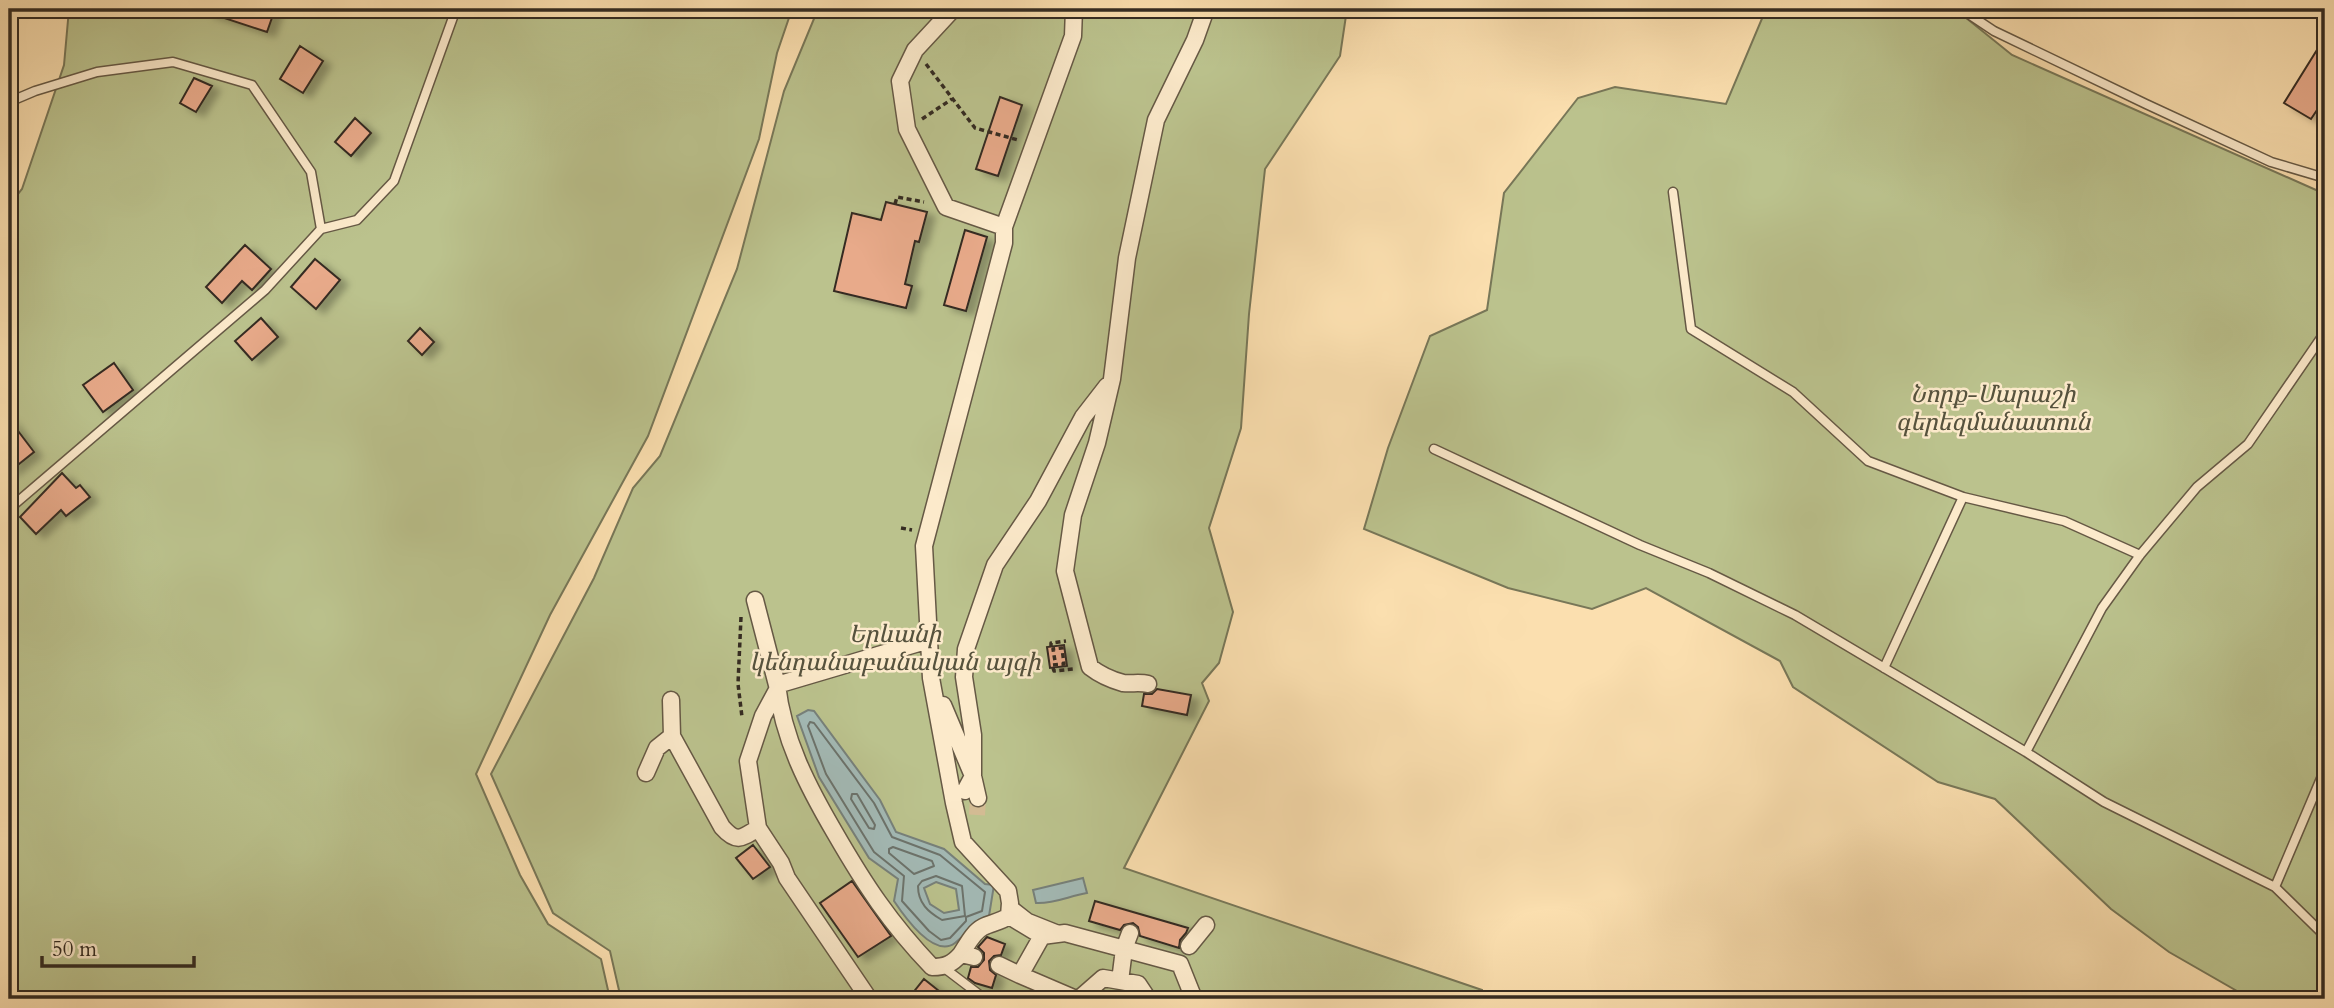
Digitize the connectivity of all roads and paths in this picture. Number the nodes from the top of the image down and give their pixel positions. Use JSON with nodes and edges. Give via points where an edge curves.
{"nodes":[{"id":1,"x":456,"y":9,"type":"edge"},
{"id":2,"x":954,"y":9,"type":"edge"},
{"id":3,"x":1074,"y":9,"type":"edge"},
{"id":4,"x":1206,"y":9,"type":"edge"},
{"id":5,"x":1961,"y":9,"type":"edge"},
{"id":6,"x":915,"y":51,"type":"junction"},
{"id":7,"x":953,"y":99,"type":"junction"},
{"id":8,"x":9,"y":102,"type":"edge"},
{"id":9,"x":907,"y":129,"type":"junction"},
{"id":10,"x":1034,"y":145,"type":"junction"},
{"id":11,"x":2325,"y":178,"type":"edge"},
{"id":12,"x":1673,"y":192,"type":"dead end"},
{"id":13,"x":895,"y":204,"type":"dead end"},
{"id":14,"x":946,"y":207,"type":"junction"},
{"id":15,"x":1004,"y":227,"type":"junction"},
{"id":16,"x":321,"y":229,"type":"junction"},
{"id":17,"x":2325,"y":332,"type":"edge"},
{"id":18,"x":1112,"y":379,"type":"junction"},
{"id":19,"x":1434,"y":449,"type":"dead end"},
{"id":20,"x":1963,"y":497,"type":"junction"},
{"id":21,"x":9,"y":509,"type":"edge"},
{"id":22,"x":2140,"y":555,"type":"junction"},
{"id":23,"x":755,"y":600,"type":"joint"},
{"id":24,"x":929,"y":640,"type":"junction"},
{"id":25,"x":1054,"y":663,"type":"joint"},
{"id":26,"x":1884,"y":668,"type":"junction"},
{"id":27,"x":930,"y":678,"type":"junction"},
{"id":28,"x":1148,"y":684,"type":"dead end"},
{"id":29,"x":777,"y":687,"type":"junction"},
{"id":30,"x":671,"y":700,"type":"dead end"},
{"id":31,"x":743,"y":723,"type":"dead end"},
{"id":32,"x":672,"y":736,"type":"junction"},
{"id":33,"x":2026,"y":752,"type":"junction"},
{"id":34,"x":2325,"y":769,"type":"edge"},
{"id":35,"x":646,"y":773,"type":"dead end"},
{"id":36,"x":973,"y":776,"type":"junction"},
{"id":37,"x":971,"y":794,"type":"tunnel mouth"},
{"id":38,"x":758,"y":828,"type":"junction"},
{"id":39,"x":2275,"y":887,"type":"junction"},
{"id":40,"x":1009,"y":910,"type":"junction"},
{"id":41,"x":1206,"y":925,"type":"dead end"},
{"id":42,"x":1065,"y":933,"type":"junction"},
{"id":43,"x":1038,"y":934,"type":"junction"},
{"id":44,"x":2325,"y":936,"type":"edge"},
{"id":45,"x":1127,"y":941,"type":"junction"},
{"id":46,"x":1180,"y":964,"type":"junction"},
{"id":47,"x":999,"y":965,"type":"dead end"},
{"id":48,"x":942,"y":967,"type":"junction"},
{"id":49,"x":1020,"y":975,"type":"junction"},
{"id":50,"x":1120,"y":981,"type":"junction"},
{"id":51,"x":869,"y":999,"type":"edge"},
{"id":52,"x":985,"y":999,"type":"edge"},
{"id":53,"x":1078,"y":999,"type":"edge"},
{"id":54,"x":1148,"y":999,"type":"edge"},
{"id":55,"x":1194,"y":999,"type":"edge"}],
"edges":[{"from":1,"to":16,"type":"lane","via":[[394,181],[357,220]]},
{"from":2,"to":6,"type":"street"},
{"from":3,"to":10,"type":"street","via":[[1073,36]]},
{"from":4,"to":18,"type":"street","via":[[1156,120],[1126,258]]},
{"from":5,"to":11,"type":"lane","via":[[1994,31],[2146,104],[2271,162]]},
{"from":6,"to":7,"type":"path"},
{"from":6,"to":9,"type":"street","via":[[900,81]]},
{"from":7,"to":9,"type":"path"},
{"from":7,"to":10,"type":"path","via":[[975,128]]},
{"from":8,"to":16,"type":"lane","via":[[97,72],[173,62],[252,85],[311,172]]},
{"from":9,"to":14,"type":"street"},
{"from":10,"to":15,"type":"street"},
{"from":12,"to":20,"type":"lane","via":[[1691,329],[1793,392],[1868,461]]},
{"from":13,"to":14,"type":"path","via":[[898,197]]},
{"from":14,"to":15,"type":"street"},
{"from":15,"to":24,"type":"street","via":[[1004,243],[924,546]]},
{"from":16,"to":21,"type":"lane","via":[[265,290]]},
{"from":17,"to":22,"type":"lane","via":[[2248,444],[2197,487]]},
{"from":18,"to":28,"type":"street","via":[[1073,515],[1065,571],[1090,667],[1126,684]]},
{"from":18,"to":36,"type":"street","via":[[1083,417],[1038,501],[995,565],[965,649]]},
{"from":19,"to":26,"type":"lane","via":[[1709,573],[1795,615]]},
{"from":20,"to":22,"type":"lane","via":[[2064,522]]},
{"from":20,"to":26,"type":"lane"},
{"from":22,"to":33,"type":"lane","via":[[2102,608]]},
{"from":23,"to":29,"type":"street"},
{"from":23,"to":31,"type":"path","via":[[746,601],[739,622]]},
{"from":24,"to":27,"type":"street"},
{"from":24,"to":29,"type":"street"},
{"from":25,"to":25,"type":"path","via":[[1064,664],[1062,648],[1053,649]]},
{"from":26,"to":33,"type":"lane"},
{"from":27,"to":36,"type":"street"},
{"from":27,"to":40,"type":"street","via":[[963,842],[1007,891]]},
{"from":29,"to":38,"type":"street","via":[[748,761]]},
{"from":29,"to":48,"type":"street","via":[[780,714],[807,787],[869,891],[900,933],[932,967]]},
{"from":30,"to":32,"type":"street"},
{"from":32,"to":35,"type":"street","via":[[657,748]]},
{"from":32,"to":38,"type":"street","via":[[731,837],[739,839]]},
{"from":33,"to":39,"type":"lane","via":[[2104,803]]},
{"from":34,"to":39,"type":"lane"},
{"from":36,"to":37,"type":"street"},
{"from":38,"to":51,"type":"street"},
{"from":39,"to":44,"type":"lane"},
{"from":40,"to":42,"type":"lane"},
{"from":40,"to":43,"type":"street"},
{"from":40,"to":48,"type":"street","via":[[1000,922],[973,936],[968,956]]},
{"from":41,"to":46,"type":"street","via":[[1186,944]]},
{"from":42,"to":43,"type":"street"},
{"from":42,"to":45,"type":"street"},
{"from":43,"to":49,"type":"street"},
{"from":45,"to":46,"type":"street"},
{"from":45,"to":50,"type":"street"},
{"from":46,"to":55,"type":"street"},
{"from":47,"to":49,"type":"street"},
{"from":48,"to":52,"type":"lane"},
{"from":49,"to":53,"type":"street"},
{"from":50,"to":53,"type":"street","via":[[1102,978]]},
{"from":50,"to":54,"type":"street","via":[[1138,984]]}]}
